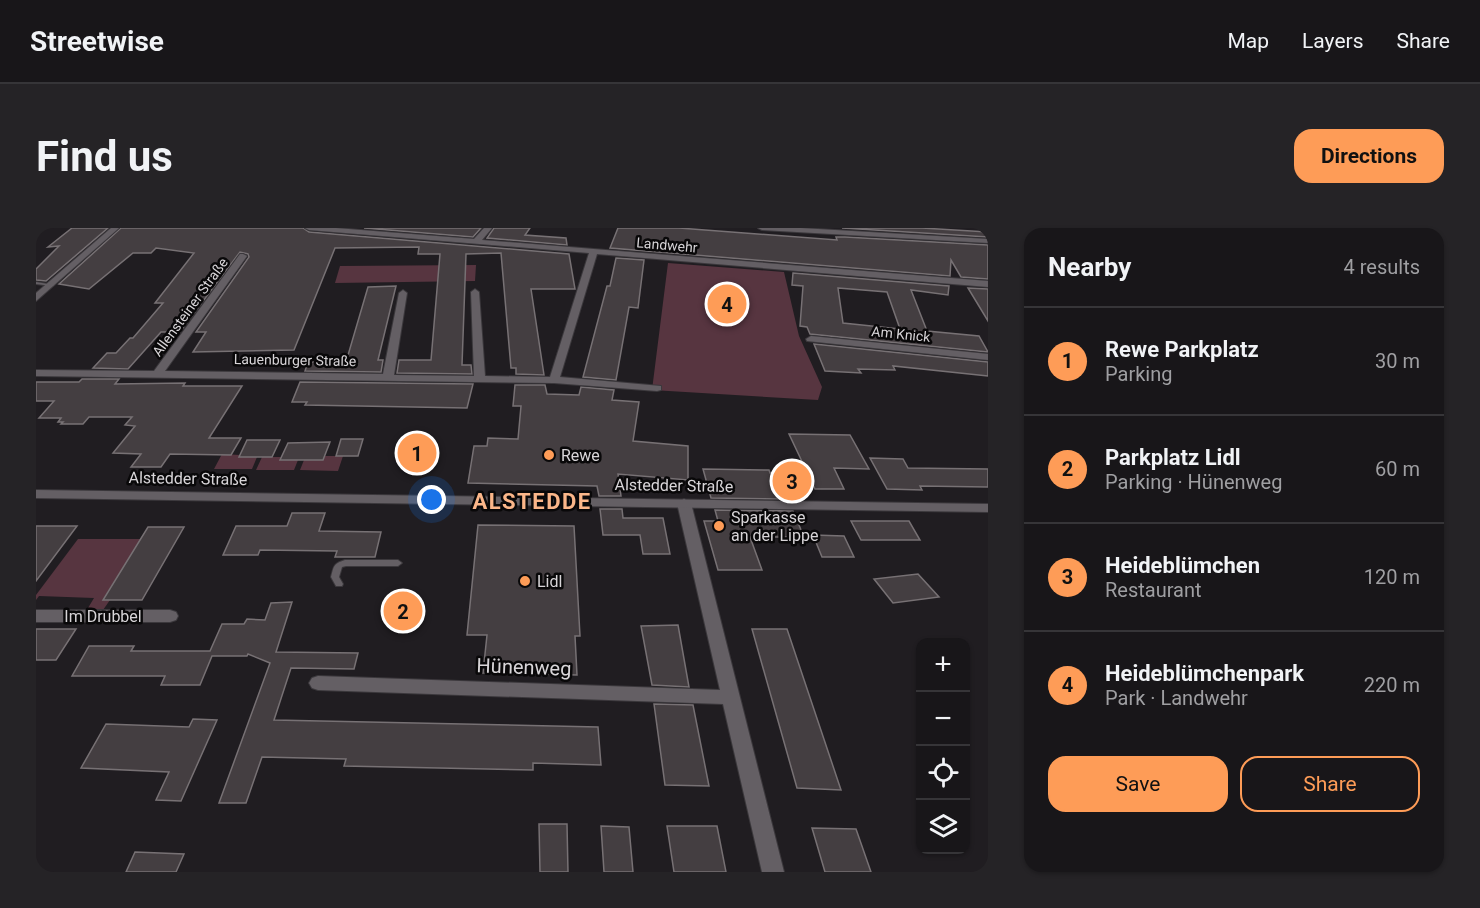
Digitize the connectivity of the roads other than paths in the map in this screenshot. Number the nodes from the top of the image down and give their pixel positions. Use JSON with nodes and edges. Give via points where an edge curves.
{"nodes":[{"id":1,"x":115,"y":228,"type":"edge"},
{"id":2,"x":309,"y":228,"type":"edge"},
{"id":3,"x":488,"y":228,"type":"edge"},
{"id":4,"x":762,"y":228,"type":"edge"},
{"id":5,"x":959,"y":228,"type":"edge"},
{"id":6,"x":786,"y":229,"type":"edge"},
{"id":7,"x":877,"y":231,"type":"edge"},
{"id":8,"x":968,"y":240,"type":"junction"},
{"id":9,"x":988,"y":241,"type":"edge"},
{"id":10,"x":476,"y":242,"type":"junction"},
{"id":11,"x":593,"y":253,"type":"junction"},
{"id":12,"x":243,"y":256,"type":"dead end"},
{"id":13,"x":36,"y":283,"type":"edge"},
{"id":14,"x":988,"y":284,"type":"edge"},
{"id":15,"x":52,"y":285,"type":"junction"},
{"id":16,"x":475,"y":292,"type":"dead end"},
{"id":17,"x":403,"y":293,"type":"dead end"},
{"id":18,"x":36,"y":298,"type":"edge"},
{"id":19,"x":811,"y":339,"type":"dead end"},
{"id":20,"x":988,"y":357,"type":"edge"},
{"id":21,"x":36,"y":373,"type":"edge"},
{"id":22,"x":158,"y":373,"type":"junction"},
{"id":23,"x":388,"y":376,"type":"junction"},
{"id":24,"x":480,"y":379,"type":"junction"},
{"id":25,"x":554,"y":380,"type":"junction"},
{"id":26,"x":657,"y":388,"type":"dead end"},
{"id":27,"x":36,"y":494,"type":"edge"},
{"id":28,"x":684,"y":503,"type":"junction"},
{"id":29,"x":987,"y":510,"type":"edge"},
{"id":30,"x":398,"y":563,"type":"dead end"},
{"id":31,"x":339,"y":584,"type":"dead end"},
{"id":32,"x":36,"y":616,"type":"edge"},
{"id":33,"x":170,"y":616,"type":"dead end"},
{"id":34,"x":318,"y":683,"type":"dead end"},
{"id":35,"x":729,"y":697,"type":"junction"},
{"id":36,"x":773,"y":872,"type":"edge"}],
"edges":[{"from":1,"to":15,"type":"street"},
{"from":2,"to":10,"type":"street","name":"Landwehr"},
{"from":3,"to":10,"type":"street"},
{"from":4,"to":6,"type":"street"},
{"from":5,"to":8,"type":"street"},
{"from":6,"to":7,"type":"street"},
{"from":7,"to":8,"type":"street"},
{"from":8,"to":9,"type":"street"},
{"from":10,"to":11,"type":"street","name":"Landwehr"},
{"from":11,"to":14,"type":"street","name":"Landwehr"},
{"from":11,"to":25,"type":"street"},
{"from":12,"to":22,"type":"street","name":"Allensteiner Straße"},
{"from":13,"to":15,"type":"lane"},
{"from":15,"to":18,"type":"street"},
{"from":16,"to":24,"type":"street"},
{"from":17,"to":23,"type":"street"},
{"from":19,"to":20,"type":"street","name":"Am Knick"},
{"from":21,"to":22,"type":"street","name":"Lauenburger Straße"},
{"from":22,"to":23,"type":"street","name":"Lauenburger Straße"},
{"from":23,"to":24,"type":"street","name":"Lauenburger Straße"},
{"from":24,"to":25,"type":"street","name":"Lauenburger Straße"},
{"from":25,"to":26,"type":"street","name":"Lauenburger Straße"},
{"from":27,"to":28,"type":"street","name":"Alstedder Straße"},
{"from":28,"to":29,"type":"street","name":"Alstedder Straße"},
{"from":28,"to":35,"type":"street"},
{"from":30,"to":31,"type":"lane","via":[[345,563],[338,566],[335,577]]},
{"from":32,"to":33,"type":"street","name":"Im Drubbel"},
{"from":34,"to":35,"type":"street","name":"Hünenweg"},
{"from":35,"to":36,"type":"street"}]}
